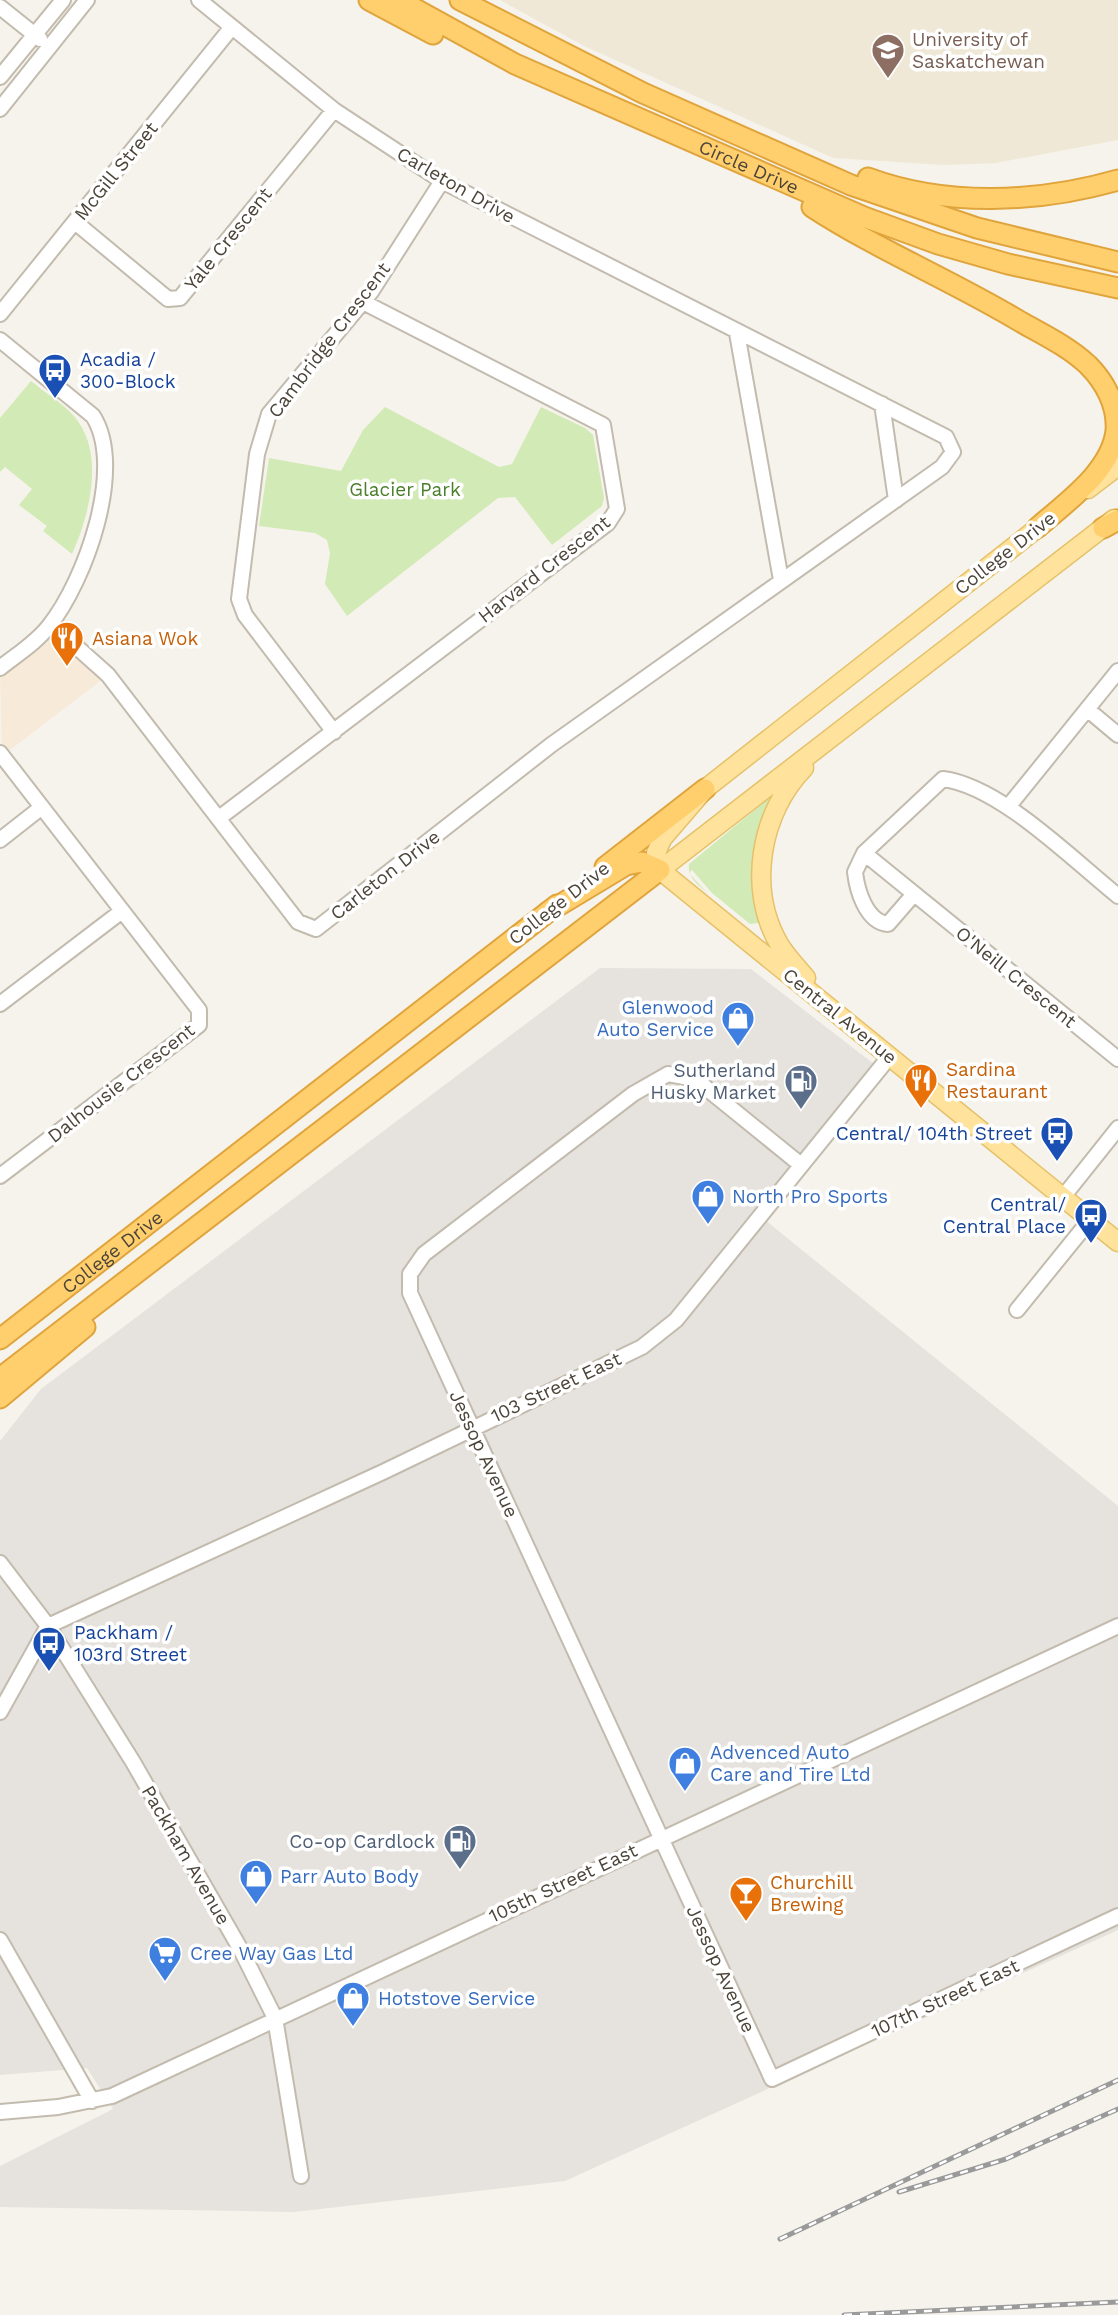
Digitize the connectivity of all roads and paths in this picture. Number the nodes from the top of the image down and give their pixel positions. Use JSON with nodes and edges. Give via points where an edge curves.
{"nodes":[{"id":1,"x":63,"y":0,"type":"edge"},
{"id":2,"x":87,"y":0,"type":"edge"},
{"id":3,"x":199,"y":0,"type":"edge"},
{"id":4,"x":369,"y":0,"type":"edge"},
{"id":5,"x":399,"y":0,"type":"edge"},
{"id":6,"x":460,"y":0,"type":"edge"},
{"id":7,"x":485,"y":0,"type":"edge"},
{"id":8,"x":0,"y":7,"type":"edge"},
{"id":9,"x":232,"y":27,"type":"junction"},
{"id":10,"x":523,"y":34,"type":"junction"},
{"id":11,"x":35,"y":35,"type":"junction"},
{"id":12,"x":50,"y":47,"type":"junction"},
{"id":13,"x":515,"y":64,"type":"junction"},
{"id":14,"x":0,"y":77,"type":"edge"},
{"id":15,"x":0,"y":109,"type":"edge"},
{"id":16,"x":334,"y":110,"type":"junction"},
{"id":17,"x":803,"y":162,"type":"junction"},
{"id":18,"x":764,"y":176,"type":"junction"},
{"id":19,"x":1118,"y":180,"type":"edge"},
{"id":20,"x":442,"y":181,"type":"junction"},
{"id":21,"x":75,"y":222,"type":"junction"},
{"id":22,"x":1118,"y":262,"type":"edge"},
{"id":23,"x":1118,"y":288,"type":"edge"},
{"id":24,"x":363,"y":302,"type":"junction"},
{"id":25,"x":0,"y":314,"type":"edge"},
{"id":26,"x":737,"y":332,"type":"junction"},
{"id":27,"x":0,"y":340,"type":"edge"},
{"id":28,"x":882,"y":404,"type":"junction"},
{"id":29,"x":1118,"y":466,"type":"edge"},
{"id":30,"x":896,"y":500,"type":"junction"},
{"id":31,"x":1113,"y":521,"type":"edge"},
{"id":32,"x":1037,"y":528,"type":"junction"},
{"id":33,"x":781,"y":580,"type":"junction"},
{"id":34,"x":51,"y":624,"type":"junction"},
{"id":35,"x":0,"y":668,"type":"edge"},
{"id":36,"x":1118,"y":671,"type":"edge"},
{"id":37,"x":1087,"y":709,"type":"junction"},
{"id":38,"x":844,"y":729,"type":"junction"},
{"id":39,"x":334,"y":732,"type":"junction"},
{"id":40,"x":1118,"y":735,"type":"edge"},
{"id":41,"x":0,"y":753,"type":"edge"},
{"id":42,"x":705,"y":789,"type":"junction"},
{"id":43,"x":42,"y":807,"type":"junction"},
{"id":44,"x":1007,"y":807,"type":"junction"},
{"id":45,"x":219,"y":818,"type":"junction"},
{"id":46,"x":0,"y":840,"type":"edge"},
{"id":47,"x":863,"y":853,"type":"junction"},
{"id":48,"x":660,"y":870,"type":"junction"},
{"id":49,"x":914,"y":894,"type":"junction"},
{"id":50,"x":1118,"y":896,"type":"edge"},
{"id":51,"x":122,"y":911,"type":"junction"},
{"id":52,"x":548,"y":912,"type":"junction"},
{"id":53,"x":826,"y":1003,"type":"junction"},
{"id":54,"x":0,"y":1004,"type":"edge"},
{"id":55,"x":890,"y":1056,"type":"junction"},
{"id":56,"x":1118,"y":1059,"type":"edge"},
{"id":57,"x":1118,"y":1128,"type":"edge"},
{"id":58,"x":801,"y":1165,"type":"junction"},
{"id":59,"x":0,"y":1177,"type":"edge"},
{"id":60,"x":1063,"y":1197,"type":"junction"},
{"id":61,"x":1090,"y":1220,"type":"junction"},
{"id":62,"x":1118,"y":1242,"type":"edge"},
{"id":63,"x":178,"y":1244,"type":"junction"},
{"id":64,"x":90,"y":1268,"type":"junction"},
{"id":65,"x":1017,"y":1310,"type":"dead end"},
{"id":66,"x":0,"y":1327,"type":"edge"},
{"id":67,"x":0,"y":1339,"type":"edge"},
{"id":68,"x":0,"y":1378,"type":"edge"},
{"id":69,"x":0,"y":1398,"type":"edge"},
{"id":70,"x":472,"y":1427,"type":"junction"},
{"id":71,"x":0,"y":1563,"type":"edge"},
{"id":72,"x":48,"y":1626,"type":"junction"},
{"id":73,"x":1118,"y":1626,"type":"edge"},
{"id":74,"x":0,"y":1712,"type":"edge"},
{"id":75,"x":661,"y":1838,"type":"junction"},
{"id":76,"x":1118,"y":1916,"type":"edge"},
{"id":77,"x":0,"y":1940,"type":"edge"},
{"id":78,"x":275,"y":2018,"type":"junction"},
{"id":79,"x":772,"y":2079,"type":"joint"},
{"id":80,"x":92,"y":2101,"type":"junction"},
{"id":81,"x":0,"y":2112,"type":"edge"},
{"id":82,"x":302,"y":2176,"type":"dead end"}],
"edges":[{"from":1,"to":11,"type":"street"},
{"from":2,"to":12,"type":"street"},
{"from":3,"to":9,"type":"street","name":"Carleton Drive"},
{"from":4,"to":13,"type":"highway","via":[[485,58]]},
{"from":5,"to":13,"type":"highway","name":"Circle Drive"},
{"from":6,"to":10,"type":"highway","name":"Circle Drive"},
{"from":7,"to":10,"type":"highway"},
{"from":8,"to":11,"type":"street"},
{"from":9,"to":16,"type":"street","name":"Carleton Drive"},
{"from":9,"to":21,"type":"street","name":"McGill Street"},
{"from":10,"to":17,"type":"highway","name":"Circle Drive","via":[[643,93]]},
{"from":11,"to":12,"type":"street"},
{"from":11,"to":14,"type":"street"},
{"from":12,"to":15,"type":"street"},
{"from":13,"to":18,"type":"highway","name":"Circle Drive"},
{"from":16,"to":20,"type":"street","name":"Carleton Drive"},
{"from":16,"to":21,"type":"street","name":"Yale Crescent","via":[[180,298],[168,299]]},
{"from":17,"to":19,"type":"highway","via":[[907,189],[975,198],[1044,195]]},
{"from":17,"to":22,"type":"highway","name":"Circle Drive","via":[[881,197],[977,228]]},
{"from":18,"to":23,"type":"highway","name":"Circle Drive","via":[[938,244]]},
{"from":18,"to":32,"type":"highway","via":[[1059,344],[1100,379],[1116,418],[1110,449],[1100,468]]},
{"from":20,"to":24,"type":"street","name":"Cambridge Crescent"},
{"from":20,"to":26,"type":"street","name":"Carleton Drive"},
{"from":21,"to":25,"type":"street","name":"McGill Street"},
{"from":24,"to":39,"type":"street","name":"Cambridge Crescent","via":[[269,414],[257,454],[239,585],[244,615]]},
{"from":24,"to":39,"type":"street","name":"Harvard Crescent","via":[[603,425],[617,509],[608,523]]},
{"from":26,"to":28,"type":"street","name":"Carleton Drive"},
{"from":26,"to":33,"type":"street"},
{"from":27,"to":34,"type":"street","via":[[83,406],[104,438],[99,520]]},
{"from":28,"to":30,"type":"street"},
{"from":28,"to":30,"type":"street","name":"Carleton Drive","via":[[946,437],[953,452],[942,467]]},
{"from":29,"to":32,"type":"main road","name":"College Drive"},
{"from":30,"to":33,"type":"street","name":"Carleton Drive"},
{"from":31,"to":38,"type":"main road","name":"College Drive"},
{"from":32,"to":42,"type":"main road","name":"College Drive"},
{"from":33,"to":45,"type":"street","name":"Carleton Drive","via":[[551,745],[317,929],[299,922]]},
{"from":34,"to":35,"type":"street"},
{"from":34,"to":45,"type":"street","name":"Carleton Drive","via":[[108,675]]},
{"from":36,"to":37,"type":"street"},
{"from":37,"to":40,"type":"street"},
{"from":37,"to":44,"type":"street"},
{"from":38,"to":48,"type":"main road","name":"College Drive"},
{"from":38,"to":53,"type":"main road","via":[[793,780],[770,819],[759,885],[778,943]]},
{"from":39,"to":45,"type":"street","name":"Harvard Crescent"},
{"from":41,"to":43,"type":"street","name":"Dalhousie Crescent"},
{"from":42,"to":48,"type":"main road","via":[[662,839],[656,853]]},
{"from":42,"to":52,"type":"highway","name":"College Drive"},
{"from":43,"to":46,"type":"street"},
{"from":43,"to":51,"type":"street","name":"Dalhousie Crescent"},
{"from":44,"to":47,"type":"street","via":[[958,781],[943,779]]},
{"from":44,"to":50,"type":"street"},
{"from":47,"to":49,"type":"street","name":"O'Neill Crescent"},
{"from":47,"to":49,"type":"street","via":[[856,883],[875,919],[888,923]]},
{"from":48,"to":52,"type":"highway","via":[[642,862],[626,865]]},
{"from":48,"to":53,"type":"main road","name":"Central Avenue"},
{"from":48,"to":63,"type":"highway","name":"College Drive"},
{"from":49,"to":56,"type":"street","name":"O'Neill Crescent"},
{"from":51,"to":54,"type":"street"},
{"from":51,"to":59,"type":"street","name":"Dalhousie Crescent","via":[[199,1010],[199,1025]]},
{"from":52,"to":64,"type":"highway","name":"College Drive"},
{"from":53,"to":55,"type":"main road","name":"Central Avenue"},
{"from":55,"to":58,"type":"street","name":"103 Street East"},
{"from":55,"to":60,"type":"main road","name":"Central Avenue"},
{"from":57,"to":60,"type":"street"},
{"from":58,"to":70,"type":"street","name":"103 Street East","via":[[676,1320],[642,1347]]},
{"from":58,"to":70,"type":"street","name":"Jessop Avenue","via":[[695,1079],[668,1074],[633,1094],[424,1254],[410,1274],[410,1293]]},
{"from":60,"to":61,"type":"main road","name":"Central Avenue"},
{"from":61,"to":62,"type":"main road","name":"Central Avenue"},
{"from":61,"to":65,"type":"street"},
{"from":63,"to":68,"type":"highway","name":"College Drive"},
{"from":63,"to":69,"type":"highway","via":[[158,1268]]},
{"from":64,"to":66,"type":"highway"},
{"from":64,"to":67,"type":"highway","name":"College Drive"},
{"from":70,"to":72,"type":"street","name":"103 Street East"},
{"from":70,"to":75,"type":"street","name":"Jessop Avenue"},
{"from":71,"to":72,"type":"street","name":"Packham Avenue"},
{"from":72,"to":74,"type":"street"},
{"from":72,"to":78,"type":"street","name":"Packham Avenue","via":[[192,1863]]},
{"from":73,"to":75,"type":"street","name":"105th Street East"},
{"from":75,"to":78,"type":"street","name":"105th Street East"},
{"from":75,"to":79,"type":"street","name":"Jessop Avenue"},
{"from":76,"to":79,"type":"street","name":"107th Street East"},
{"from":77,"to":80,"type":"street"},
{"from":78,"to":80,"type":"street","name":"105th Street East","via":[[112,2096]]},
{"from":78,"to":82,"type":"street","name":"Packham Avenue"},
{"from":80,"to":81,"type":"street","name":"105th Street East"}]}
